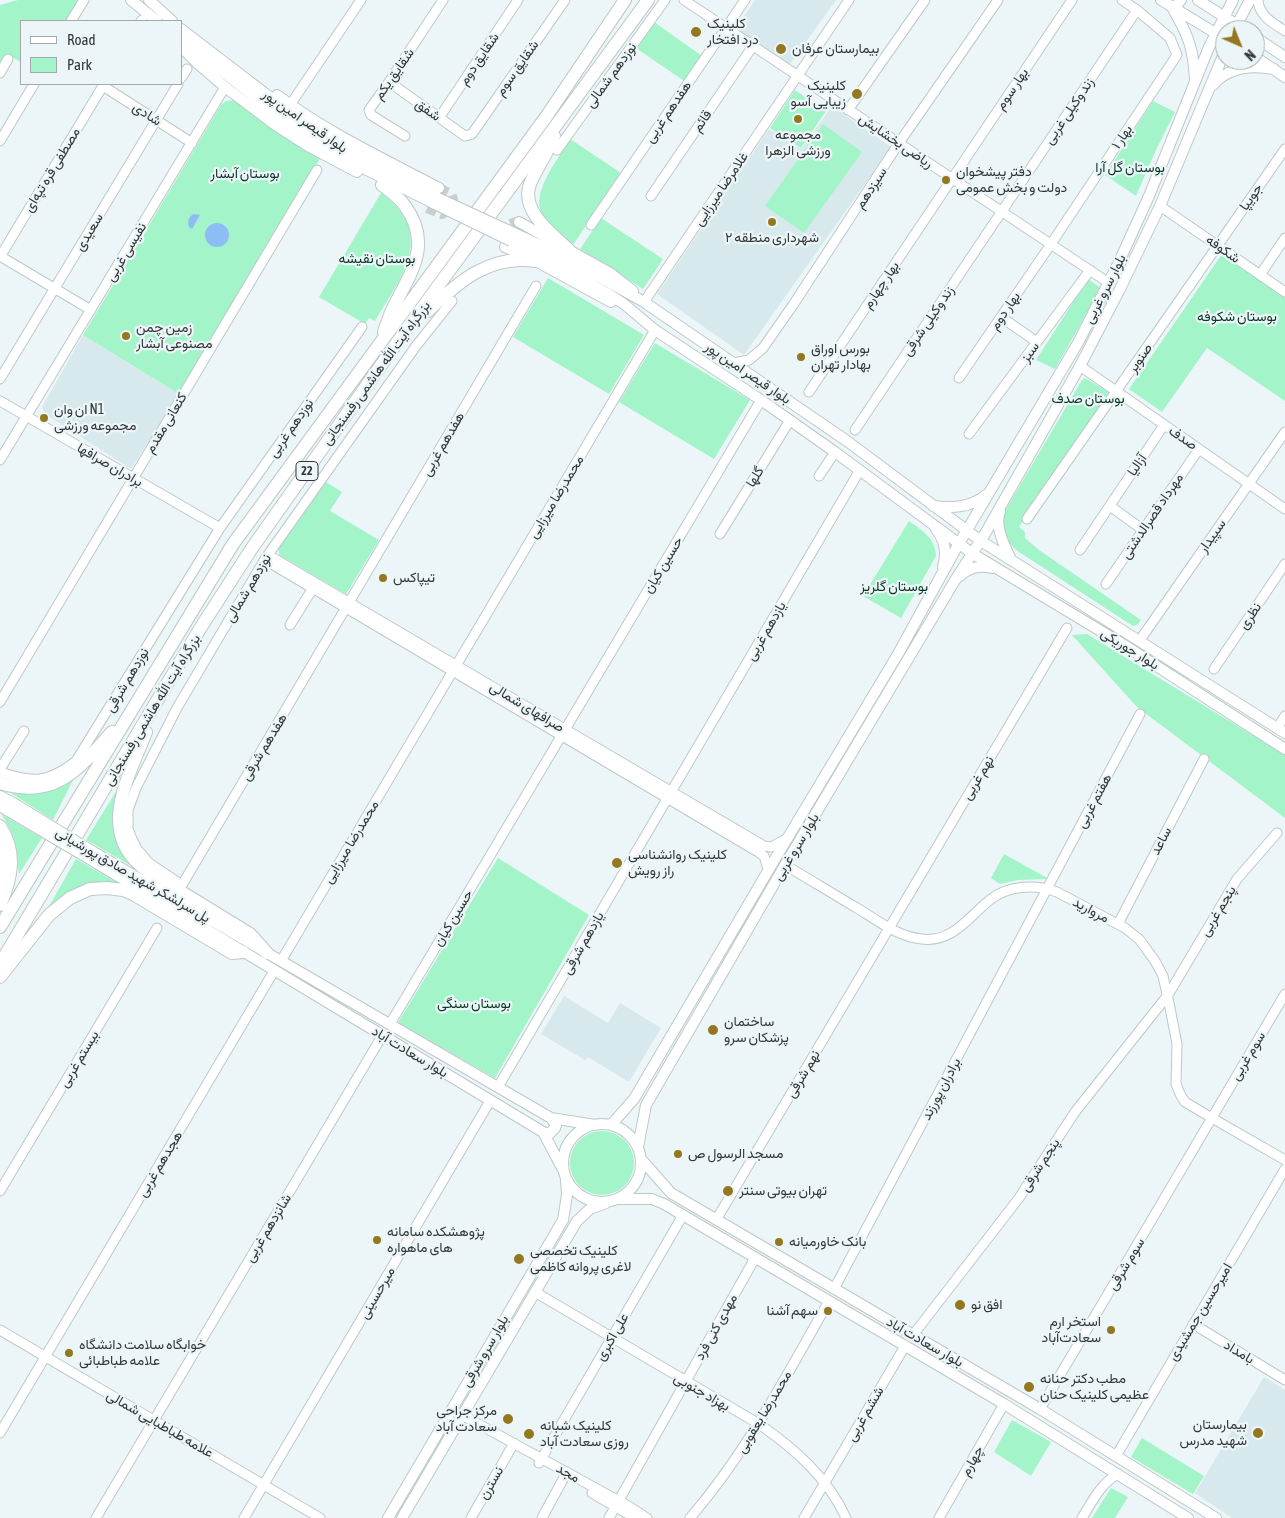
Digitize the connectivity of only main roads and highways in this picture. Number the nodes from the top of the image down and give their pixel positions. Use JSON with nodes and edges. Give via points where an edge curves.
{"nodes":[{"id":1,"x":131,"y":0,"type":"edge"},
{"id":2,"x":149,"y":0,"type":"edge"},
{"id":3,"x":625,"y":0,"type":"edge"},
{"id":4,"x":648,"y":0,"type":"edge"},
{"id":5,"x":1162,"y":0,"type":"edge"},
{"id":6,"x":1181,"y":0,"type":"edge"},
{"id":7,"x":1198,"y":0,"type":"edge"},
{"id":8,"x":1233,"y":0,"type":"edge"},
{"id":9,"x":1250,"y":0,"type":"edge"},
{"id":10,"x":1172,"y":7,"type":"junction"},
{"id":11,"x":1224,"y":17,"type":"junction"},
{"id":12,"x":156,"y":20,"type":"edge"},
{"id":13,"x":171,"y":20,"type":"edge"},
{"id":14,"x":1223,"y":20,"type":"edge"},
{"id":15,"x":1228,"y":20,"type":"edge"},
{"id":16,"x":1242,"y":20,"type":"edge"},
{"id":17,"x":182,"y":24,"type":"edge"},
{"id":18,"x":182,"y":30,"type":"edge"},
{"id":19,"x":1215,"y":34,"type":"edge"},
{"id":20,"x":182,"y":40,"type":"edge"},
{"id":21,"x":1265,"y":44,"type":"edge"},
{"id":22,"x":1215,"y":46,"type":"edge"},
{"id":23,"x":182,"y":48,"type":"edge"},
{"id":24,"x":1285,"y":57,"type":"edge"},
{"id":25,"x":1265,"y":63,"type":"edge"},
{"id":26,"x":1274,"y":69,"type":"junction"},
{"id":27,"x":1217,"y":70,"type":"edge"},
{"id":28,"x":1285,"y":76,"type":"edge"},
{"id":29,"x":1195,"y":83,"type":"junction"},
{"id":30,"x":1207,"y":94,"type":"junction"},
{"id":31,"x":560,"y":119,"type":"junction"},
{"id":32,"x":382,"y":185,"type":"junction"},
{"id":33,"x":435,"y":199,"type":"junction"},
{"id":34,"x":519,"y":222,"type":"dead end"},
{"id":35,"x":511,"y":241,"type":"junction"},
{"id":36,"x":569,"y":250,"type":"junction"},
{"id":37,"x":536,"y":261,"type":"junction"},
{"id":38,"x":644,"y":302,"type":"junction"},
{"id":39,"x":639,"y":316,"type":"junction"},
{"id":40,"x":408,"y":327,"type":"junction"},
{"id":41,"x":378,"y":347,"type":"junction"},
{"id":42,"x":1008,"y":462,"type":"junction"},
{"id":43,"x":1022,"y":471,"type":"junction"},
{"id":44,"x":900,"y":481,"type":"junction"},
{"id":45,"x":990,"y":491,"type":"junction"},
{"id":46,"x":891,"y":492,"type":"junction"},
{"id":47,"x":1003,"y":502,"type":"junction"},
{"id":48,"x":933,"y":506,"type":"junction"},
{"id":49,"x":929,"y":520,"type":"junction"},
{"id":50,"x":967,"y":531,"type":"junction"},
{"id":51,"x":981,"y":541,"type":"junction"},
{"id":52,"x":959,"y":544,"type":"junction"},
{"id":53,"x":973,"y":554,"type":"junction"},
{"id":54,"x":1011,"y":560,"type":"junction"},
{"id":55,"x":1003,"y":572,"type":"junction"},
{"id":56,"x":941,"y":576,"type":"junction"},
{"id":57,"x":954,"y":582,"type":"junction"},
{"id":58,"x":922,"y":610,"type":"junction"},
{"id":59,"x":934,"y":617,"type":"junction"},
{"id":60,"x":158,"y":701,"type":"junction"},
{"id":61,"x":134,"y":708,"type":"junction"},
{"id":62,"x":1281,"y":730,"type":"edge"},
{"id":63,"x":1285,"y":749,"type":"edge"},
{"id":64,"x":0,"y":783,"type":"edge"},
{"id":65,"x":0,"y":796,"type":"edge"},
{"id":66,"x":0,"y":806,"type":"edge"},
{"id":67,"x":13,"y":808,"type":"junction"},
{"id":68,"x":0,"y":826,"type":"edge"},
{"id":69,"x":95,"y":858,"type":"junction"},
{"id":70,"x":0,"y":905,"type":"edge"},
{"id":71,"x":0,"y":927,"type":"edge"},
{"id":72,"x":243,"y":952,"type":"junction"},
{"id":73,"x":267,"y":953,"type":"junction"},
{"id":74,"x":0,"y":964,"type":"edge"},
{"id":75,"x":0,"y":976,"type":"edge"},
{"id":76,"x":551,"y":1118,"type":"junction"},
{"id":77,"x":595,"y":1125,"type":"junction"},
{"id":78,"x":610,"y":1125,"type":"junction"},
{"id":79,"x":543,"y":1132,"type":"junction"},
{"id":80,"x":638,"y":1148,"type":"junction"},
{"id":81,"x":641,"y":1159,"type":"junction"},
{"id":82,"x":562,"y":1168,"type":"junction"},
{"id":83,"x":566,"y":1180,"type":"junction"},
{"id":84,"x":618,"y":1199,"type":"junction"},
{"id":85,"x":606,"y":1203,"type":"junction"},
{"id":86,"x":815,"y":1278,"type":"junction"},
{"id":87,"x":807,"y":1288,"type":"junction"},
{"id":88,"x":1174,"y":1514,"type":"edge"},
{"id":89,"x":388,"y":1518,"type":"edge"},
{"id":90,"x":402,"y":1518,"type":"edge"},
{"id":91,"x":1188,"y":1518,"type":"edge"},
{"id":92,"x":1216,"y":1518,"type":"edge"}],
"edges":[{"from":1,"to":12,"type":"main road"},
{"from":2,"to":13,"type":"main road"},
{"from":3,"to":41,"type":"highway","name":"بزرگراه آیت الله هاشمی رفسنجانی","number":"22","via":[[546,117]]},
{"from":4,"to":31,"type":"highway","name":"بزرگراه آیت الله هاشمی رفسنجانی","number":"22"},
{"from":5,"to":10,"type":"main road"},
{"from":6,"to":10,"type":"main road"},
{"from":7,"to":11,"type":"main road"},
{"from":8,"to":11,"type":"main road"},
{"from":9,"to":16,"type":"main road"},
{"from":10,"to":19,"type":"main road"},
{"from":10,"to":29,"type":"main road","via":[[1194,56]]},
{"from":11,"to":14,"type":"main road","name":"بلوار سرو غربی"},
{"from":11,"to":15,"type":"main road"},
{"from":17,"to":33,"type":"main road","via":[[290,105],[362,148]]},
{"from":18,"to":33,"type":"main road","name":"بلوار قیصر امین پور","via":[[310,128]]},
{"from":20,"to":33,"type":"main road","name":"بلوار قیصر امین پور","via":[[292,126],[359,166]]},
{"from":21,"to":24,"type":"main road"},
{"from":22,"to":29,"type":"main road","name":"بلوار سرو غربی"},
{"from":23,"to":32,"type":"main road","via":[[225,87],[274,124]]},
{"from":25,"to":26,"type":"main road"},
{"from":26,"to":28,"type":"main road"},
{"from":26,"to":30,"type":"main road","via":[[1237,69],[1218,78]]},
{"from":27,"to":30,"type":"main road","name":"بلوار سرو غربی"},
{"from":29,"to":42,"type":"main road","name":"بلوار سرو غربی","via":[[1151,194],[1108,282],[1067,362]]},
{"from":30,"to":43,"type":"main road","name":"بلوار سرو غربی","via":[[1160,206],[1120,289]]},
{"from":31,"to":36,"type":"highway","via":[[530,186],[529,198],[540,222]]},
{"from":31,"to":40,"type":"highway","name":"بزرگراه آیت الله هاشمی رفسنجانی","number":"22"},
{"from":32,"to":33,"type":"main road"},
{"from":32,"to":41,"type":"highway","via":[[405,206],[414,222],[418,248],[413,270],[392,309]]},
{"from":33,"to":35,"type":"main road","bridge":true},
{"from":34,"to":36,"type":"main road"},
{"from":35,"to":37,"type":"main road"},
{"from":35,"to":38,"type":"main road","name":"بلوار قیصر امین پور","via":[[553,251]]},
{"from":35,"to":39,"type":"main road","name":"بلوار قیصر امین پور","via":[[581,277]]},
{"from":36,"to":38,"type":"main road","via":[[610,274]]},
{"from":37,"to":39,"type":"main road"},
{"from":37,"to":40,"type":"highway","via":[[520,258],[486,267],[454,286]]},
{"from":38,"to":44,"type":"main road","name":"بلوار قیصر امین پور"},
{"from":39,"to":46,"type":"main road","name":"بلوار قیصر امین پور"},
{"from":40,"to":60,"type":"highway","name":"بزرگراه آیت الله هاشمی رفسنجانی","number":"22","via":[[252,548]]},
{"from":41,"to":61,"type":"highway","name":"بزرگراه آیت الله هاشمی رفسنجانی","number":"22","via":[[232,544]]},
{"from":42,"to":43,"type":"main road","via":[[1007,476],[1014,477]]},
{"from":42,"to":45,"type":"main road","name":"بلوار سرو غربی"},
{"from":43,"to":47,"type":"main road","name":"بلوار سرو غربی"},
{"from":44,"to":46,"type":"main road","via":[[907,493],[903,496]]},
{"from":44,"to":48,"type":"main road","name":"بلوار قیصر امین پور"},
{"from":45,"to":48,"type":"main road","via":[[964,507]]},
{"from":45,"to":50,"type":"main road","name":"بلوار سرو غربی"},
{"from":46,"to":49,"type":"main road","name":"بلوار قیصر امین پور"},
{"from":47,"to":51,"type":"main road","name":"بلوار سرو غربی"},
{"from":47,"to":54,"type":"main road","via":[[998,515],[999,525]]},
{"from":48,"to":50,"type":"main road","name":"بلوار قیصر امین پور"},
{"from":49,"to":52,"type":"main road","name":"بلوار قیصر امین پور"},
{"from":49,"to":56,"type":"main road","via":[[945,546],[946,558]]},
{"from":50,"to":51,"type":"main road","name":"بلوار قیصر امین پور"},
{"from":50,"to":52,"type":"main road","name":"بلوار سرو غربی"},
{"from":51,"to":53,"type":"main road","name":"بلوار سرو غربی"},
{"from":51,"to":54,"type":"main road","name":"بلوار جوریکی"},
{"from":52,"to":53,"type":"main road","name":"بلوار قیصر امین پور"},
{"from":52,"to":56,"type":"main road","name":"بلوار سرو غربی"},
{"from":53,"to":55,"type":"main road","name":"بلوار جوریکی"},
{"from":53,"to":57,"type":"main road","name":"بلوار سرو غربی"},
{"from":54,"to":62,"type":"main road","name":"بلوار جوریکی"},
{"from":55,"to":57,"type":"main road","via":[[978,566]]},
{"from":55,"to":63,"type":"main road","name":"بلوار جوریکی"},
{"from":56,"to":58,"type":"main road","name":"بلوار سرو غربی"},
{"from":57,"to":59,"type":"main road","name":"بلوار سرو غربی"},
{"from":58,"to":59,"type":"main road","via":[[923,624]]},
{"from":58,"to":78,"type":"main road","name":"بلوار سرو غربی","via":[[634,1099]]},
{"from":59,"to":80,"type":"main road","name":"بلوار سرو غربی","via":[[646,1105]]},
{"from":60,"to":73,"type":"highway","via":[[120,800],[118,821],[124,844],[140,866],[250,934]]},
{"from":60,"to":74,"type":"highway","name":"بزرگراه آیت الله هاشمی رفسنجانی","number":"22"},
{"from":61,"to":64,"type":"highway","via":[[65,779],[32,787]]},
{"from":61,"to":71,"type":"highway","name":"بزرگراه آیت الله هاشمی رفسنجانی","number":"22"},
{"from":65,"to":67,"type":"main road","name":"پل سرلشکر شهید صادق پورشیانی"},
{"from":66,"to":67,"type":"main road","name":"پل سرلشکر شهید صادق پورشیانی"},
{"from":67,"to":69,"type":"main road","name":"پل سرلشکر شهید صادق پورشیانی","bridge":true},
{"from":68,"to":70,"type":"highway","via":[[12,856],[9,882]]},
{"from":69,"to":72,"type":"main road","name":"پل سرلشکر شهید صادق پورشیانی"},
{"from":69,"to":73,"type":"main road","name":"پل سرلشکر شهید صادق پورشیانی"},
{"from":72,"to":75,"type":"highway","via":[[232,953],[133,894],[107,888],[80,893],[49,915]]},
{"from":72,"to":79,"type":"main road","name":"بلوار سعادت آباد"},
{"from":73,"to":76,"type":"main road","name":"بلوار سعادت آباد"},
{"from":76,"to":77,"type":"main road","name":"بلوار سعادت آباد"},
{"from":76,"to":79,"type":"main road","via":[[555,1128],[549,1134]]},
{"from":77,"to":78,"type":"main road"},
{"from":77,"to":82,"type":"main road","via":[[576,1134],[568,1144]]},
{"from":78,"to":80,"type":"main road","via":[[632,1137]]},
{"from":79,"to":82,"type":"main road"},
{"from":80,"to":81,"type":"main road"},
{"from":81,"to":84,"type":"main road","via":[[641,1172],[636,1183]]},
{"from":81,"to":86,"type":"main road","name":"بلوار سعادت آباد","via":[[671,1193]]},
{"from":82,"to":83,"type":"main road"},
{"from":83,"to":85,"type":"main road","via":[[582,1198]]},
{"from":83,"to":89,"type":"main road","name":"بلوار سرو شرقی","via":[[563,1220]]},
{"from":84,"to":85,"type":"main road"},
{"from":84,"to":87,"type":"main road","name":"بلوار سعادت آباد","via":[[652,1199]]},
{"from":85,"to":90,"type":"main road","name":"بلوار سرو شرقی","via":[[590,1208],[577,1221]]},
{"from":86,"to":87,"type":"main road","via":[[809,1281]]},
{"from":86,"to":92,"type":"main road","name":"بلوار سعادت آباد","via":[[1040,1409]]},
{"from":87,"to":88,"type":"main road","name":"بلوار سعادت آباد","via":[[1118,1474]]},
{"from":88,"to":91,"type":"main road","name":"بلوار سعادت آباد"}]}
